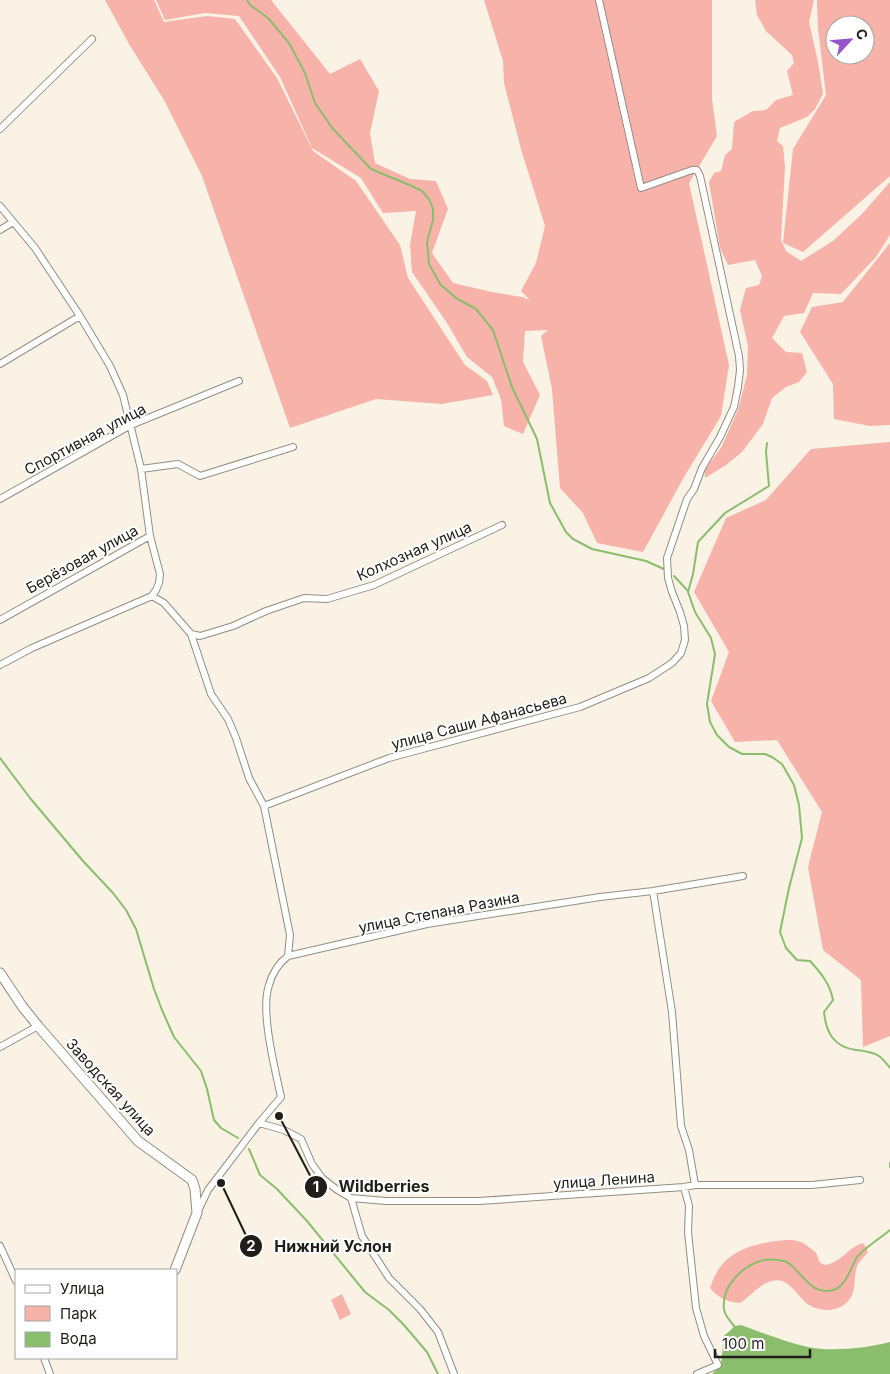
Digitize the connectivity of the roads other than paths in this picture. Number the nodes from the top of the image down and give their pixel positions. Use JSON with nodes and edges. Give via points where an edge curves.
{"nodes":[{"id":1,"x":599,"y":0,"type":"edge"},
{"id":2,"x":92,"y":39,"type":"dead end"},
{"id":3,"x":0,"y":129,"type":"edge"},
{"id":4,"x":0,"y":206,"type":"edge"},
{"id":5,"x":13,"y":222,"type":"junction"},
{"id":6,"x":0,"y":230,"type":"edge"},
{"id":7,"x":80,"y":316,"type":"junction"},
{"id":8,"x":0,"y":364,"type":"edge"},
{"id":9,"x":239,"y":381,"type":"dead end"},
{"id":10,"x":131,"y":425,"type":"junction"},
{"id":11,"x":293,"y":447,"type":"dead end"},
{"id":12,"x":141,"y":469,"type":"junction"},
{"id":13,"x":0,"y":499,"type":"edge"},
{"id":14,"x":502,"y":525,"type":"dead end"},
{"id":15,"x":150,"y":536,"type":"junction"},
{"id":16,"x":152,"y":596,"type":"junction"},
{"id":17,"x":0,"y":620,"type":"edge"},
{"id":18,"x":191,"y":634,"type":"junction"},
{"id":19,"x":0,"y":665,"type":"edge"},
{"id":20,"x":264,"y":806,"type":"junction"},
{"id":21,"x":743,"y":876,"type":"dead end"},
{"id":22,"x":653,"y":891,"type":"junction"},
{"id":23,"x":288,"y":956,"type":"junction"},
{"id":24,"x":0,"y":973,"type":"edge"},
{"id":25,"x":38,"y":1026,"type":"junction"},
{"id":26,"x":0,"y":1047,"type":"edge"},
{"id":27,"x":259,"y":1123,"type":"junction"},
{"id":28,"x":860,"y":1180,"type":"dead end"},
{"id":29,"x":696,"y":1185,"type":"junction"},
{"id":30,"x":684,"y":1187,"type":"junction"},
{"id":31,"x":351,"y":1198,"type":"junction"},
{"id":32,"x":197,"y":1213,"type":"junction"},
{"id":33,"x":0,"y":1246,"type":"edge"},
{"id":34,"x":175,"y":1269,"type":"edge"},
{"id":35,"x":15,"y":1280,"type":"edge"},
{"id":36,"x":44,"y":1359,"type":"edge"},
{"id":37,"x":50,"y":1374,"type":"edge"},
{"id":38,"x":454,"y":1374,"type":"edge"},
{"id":39,"x":697,"y":1374,"type":"edge"}],
"edges":[{"from":1,"to":20,"type":"street","name":"улица Саши Афанасьева","via":[[641,188],[697,170],[739,356],[734,407],[687,499],[667,558],[668,578],[684,626],[685,640],[681,653],[649,678],[580,707],[389,758]]},
{"from":2,"to":3,"type":"street"},
{"from":4,"to":5,"type":"street"},
{"from":5,"to":6,"type":"street"},
{"from":5,"to":7,"type":"street","via":[[35,248]]},
{"from":7,"to":8,"type":"street"},
{"from":7,"to":10,"type":"street","via":[[110,366],[123,395]]},
{"from":9,"to":10,"type":"street","name":"Спортивная улица"},
{"from":10,"to":12,"type":"street"},
{"from":10,"to":13,"type":"street","name":"Спортивная улица"},
{"from":11,"to":12,"type":"street","via":[[200,476],[178,464]]},
{"from":12,"to":15,"type":"street"},
{"from":14,"to":18,"type":"street","name":"Колхозная улица","via":[[374,585],[327,599],[304,598],[232,626],[200,636]]},
{"from":15,"to":16,"type":"street","via":[[160,574]]},
{"from":15,"to":17,"type":"street","name":"Берёзовая улица"},
{"from":16,"to":18,"type":"street","via":[[164,603]]},
{"from":16,"to":19,"type":"street"},
{"from":18,"to":20,"type":"street","via":[[211,694],[228,719],[249,778]]},
{"from":20,"to":23,"type":"street","via":[[290,935]]},
{"from":21,"to":22,"type":"street","name":"улица Степана Разина"},
{"from":22,"to":23,"type":"street","name":"улица Степана Разина","via":[[427,924]]},
{"from":22,"to":29,"type":"street","via":[[672,1012],[682,1126]]},
{"from":23,"to":27,"type":"street","via":[[275,970],[268,986],[266,1011],[281,1097]]},
{"from":24,"to":25,"type":"street","name":"Заводская улица"},
{"from":25,"to":26,"type":"street"},
{"from":25,"to":32,"type":"street","name":"Заводская улица","via":[[138,1141],[192,1180]]},
{"from":27,"to":31,"type":"street","via":[[301,1139],[322,1178]]},
{"from":27,"to":32,"type":"street","via":[[208,1190]]},
{"from":28,"to":29,"type":"street","name":"улица Ленина","via":[[812,1185]]},
{"from":29,"to":30,"type":"street","name":"улица Ленина"},
{"from":30,"to":31,"type":"street","name":"улица Ленина","via":[[480,1201]]},
{"from":30,"to":39,"type":"street","via":[[689,1206],[688,1232],[696,1308],[704,1336],[718,1365]]},
{"from":31,"to":38,"type":"street","via":[[362,1236],[388,1278],[438,1332]]},
{"from":32,"to":34,"type":"street","name":"Заводская улица"},
{"from":33,"to":35,"type":"street"},
{"from":36,"to":37,"type":"street"}]}
